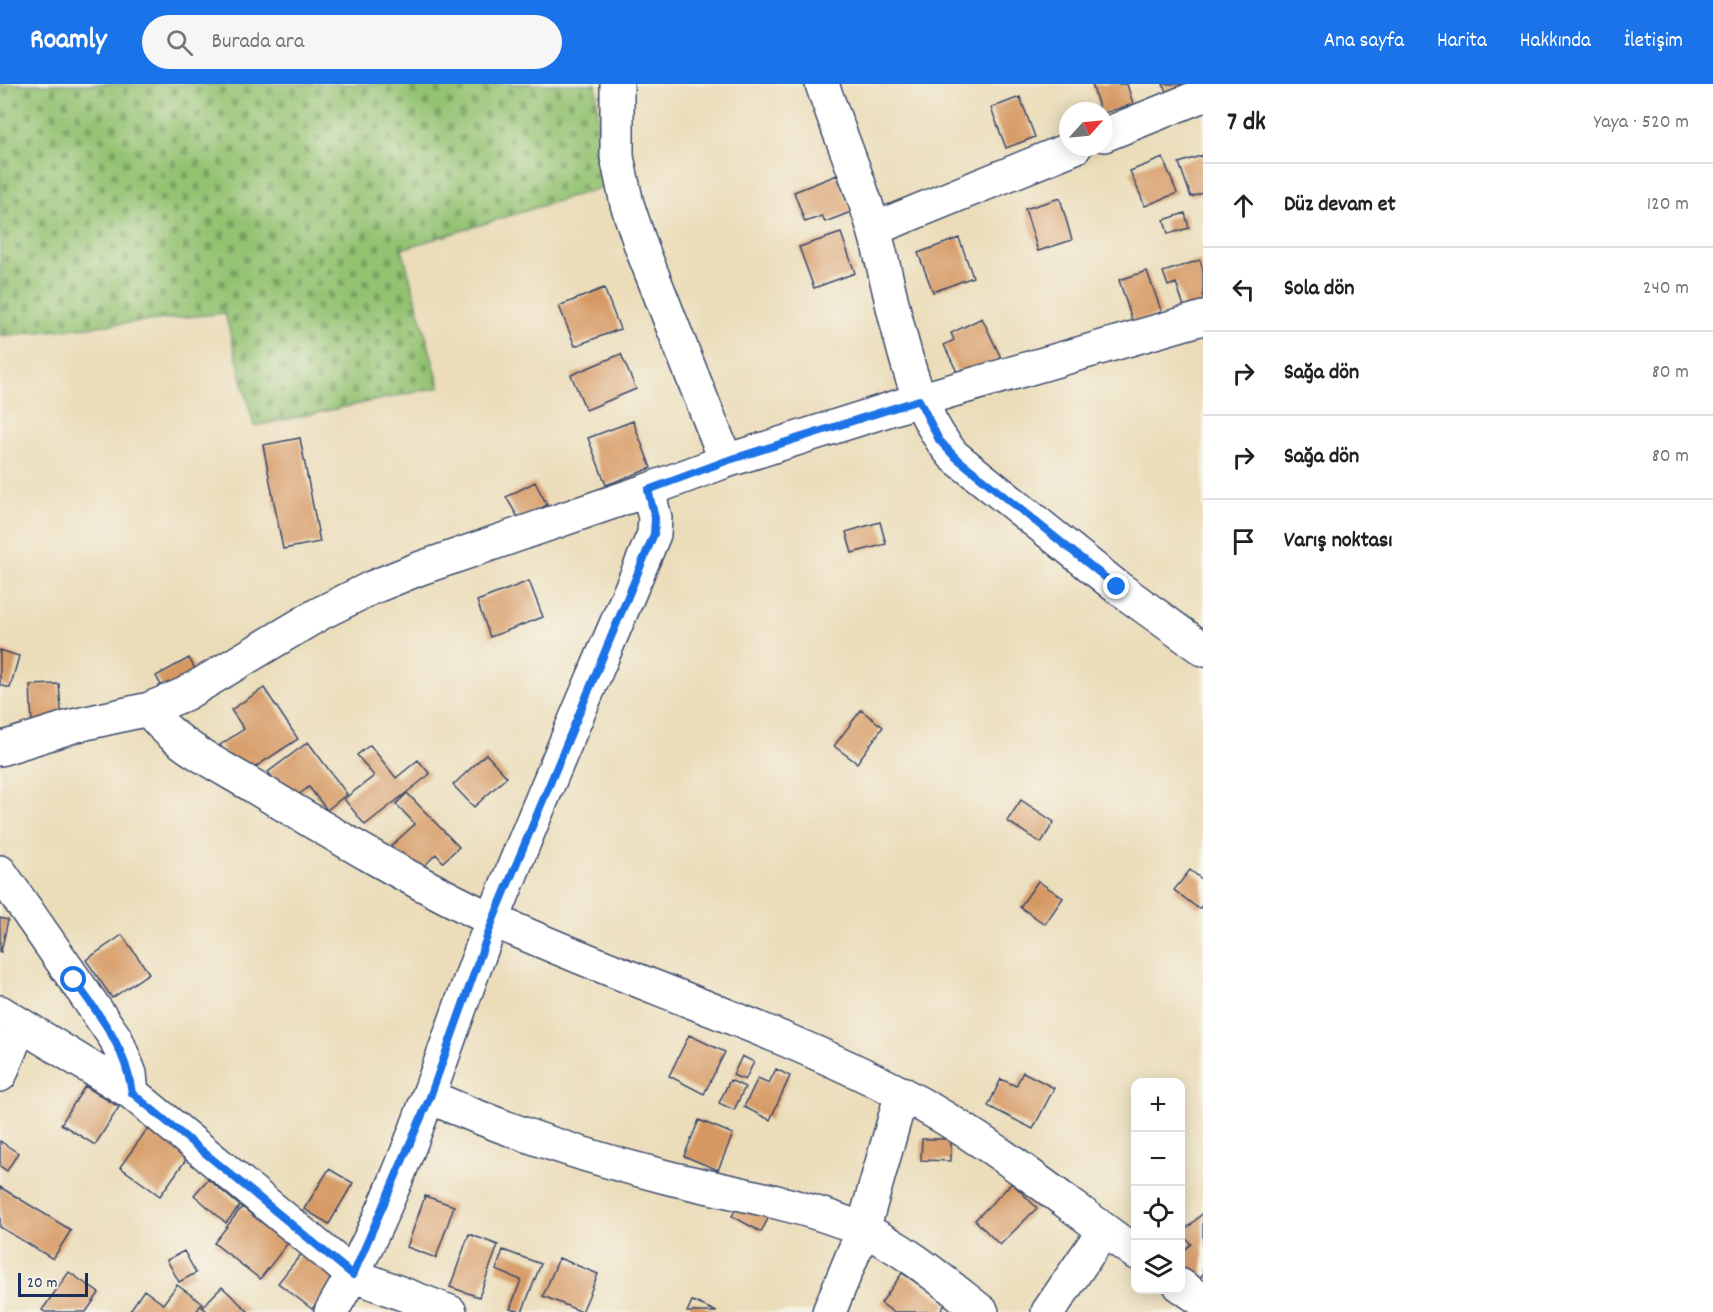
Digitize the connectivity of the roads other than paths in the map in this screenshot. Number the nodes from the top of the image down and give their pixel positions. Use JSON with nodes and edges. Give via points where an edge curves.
{"nodes":[{"id":1,"x":822,"y":84,"type":"edge"},
{"id":2,"x":626,"y":87,"type":"edge"},
{"id":3,"x":1203,"y":95,"type":"edge"},
{"id":4,"x":1113,"y":131,"type":"edge"},
{"id":5,"x":1059,"y":154,"type":"edge"},
{"id":6,"x":874,"y":229,"type":"junction"},
{"id":7,"x":1203,"y":318,"type":"edge"},
{"id":8,"x":919,"y":400,"type":"junction"},
{"id":9,"x":726,"y":461,"type":"junction"},
{"id":10,"x":648,"y":490,"type":"junction"},
{"id":11,"x":1203,"y":649,"type":"edge"},
{"id":12,"x":149,"y":709,"type":"junction"},
{"id":13,"x":0,"y":749,"type":"edge"},
{"id":14,"x":0,"y":872,"type":"edge"},
{"id":15,"x":493,"y":920,"type":"junction"},
{"id":16,"x":10,"y":1019,"type":"edge"},
{"id":17,"x":0,"y":1075,"type":"edge"},
{"id":18,"x":132,"y":1093,"type":"junction"},
{"id":19,"x":902,"y":1094,"type":"junction"},
{"id":20,"x":430,"y":1097,"type":"junction"},
{"id":21,"x":863,"y":1230,"type":"junction"},
{"id":22,"x":1104,"y":1230,"type":"junction"},
{"id":23,"x":1131,"y":1249,"type":"edge"},
{"id":24,"x":353,"y":1275,"type":"junction"},
{"id":25,"x":1185,"y":1288,"type":"edge"},
{"id":26,"x":1203,"y":1301,"type":"edge"},
{"id":27,"x":331,"y":1312,"type":"edge"},
{"id":28,"x":450,"y":1312,"type":"edge"},
{"id":29,"x":829,"y":1312,"type":"edge"},
{"id":30,"x":982,"y":1312,"type":"edge"},
{"id":31,"x":1048,"y":1312,"type":"edge"}],
"edges":[{"from":1,"to":6,"type":"street"},
{"from":2,"to":9,"type":"street","via":[[617,157],[627,204]]},
{"from":3,"to":4,"type":"street"},
{"from":5,"to":6,"type":"street"},
{"from":6,"to":8,"type":"street"},
{"from":7,"to":8,"type":"street"},
{"from":8,"to":9,"type":"street"},
{"from":8,"to":11,"type":"street","via":[[934,431],[954,456],[1117,587]]},
{"from":9,"to":10,"type":"street"},
{"from":10,"to":12,"type":"street","via":[[371,588],[319,614],[219,675]]},
{"from":10,"to":15,"type":"street","via":[[655,518],[654,534]]},
{"from":12,"to":13,"type":"street","via":[[73,726]]},
{"from":12,"to":15,"type":"street","via":[[164,731],[296,812],[428,888]]},
{"from":14,"to":18,"type":"street","via":[[116,1039],[127,1065]]},
{"from":15,"to":19,"type":"street","via":[[823,1056]]},
{"from":15,"to":20,"type":"street"},
{"from":16,"to":17,"type":"street"},
{"from":16,"to":18,"type":"street"},
{"from":18,"to":24,"type":"street"},
{"from":19,"to":21,"type":"street"},
{"from":19,"to":22,"type":"street","via":[[981,1142]]},
{"from":20,"to":21,"type":"street","via":[[491,1124],[662,1176],[799,1209]]},
{"from":20,"to":24,"type":"street"},
{"from":21,"to":29,"type":"street"},
{"from":21,"to":30,"type":"street","via":[[926,1268]]},
{"from":22,"to":23,"type":"street"},
{"from":22,"to":31,"type":"street"},
{"from":24,"to":27,"type":"street"},
{"from":24,"to":28,"type":"street"},
{"from":25,"to":26,"type":"street"}]}
